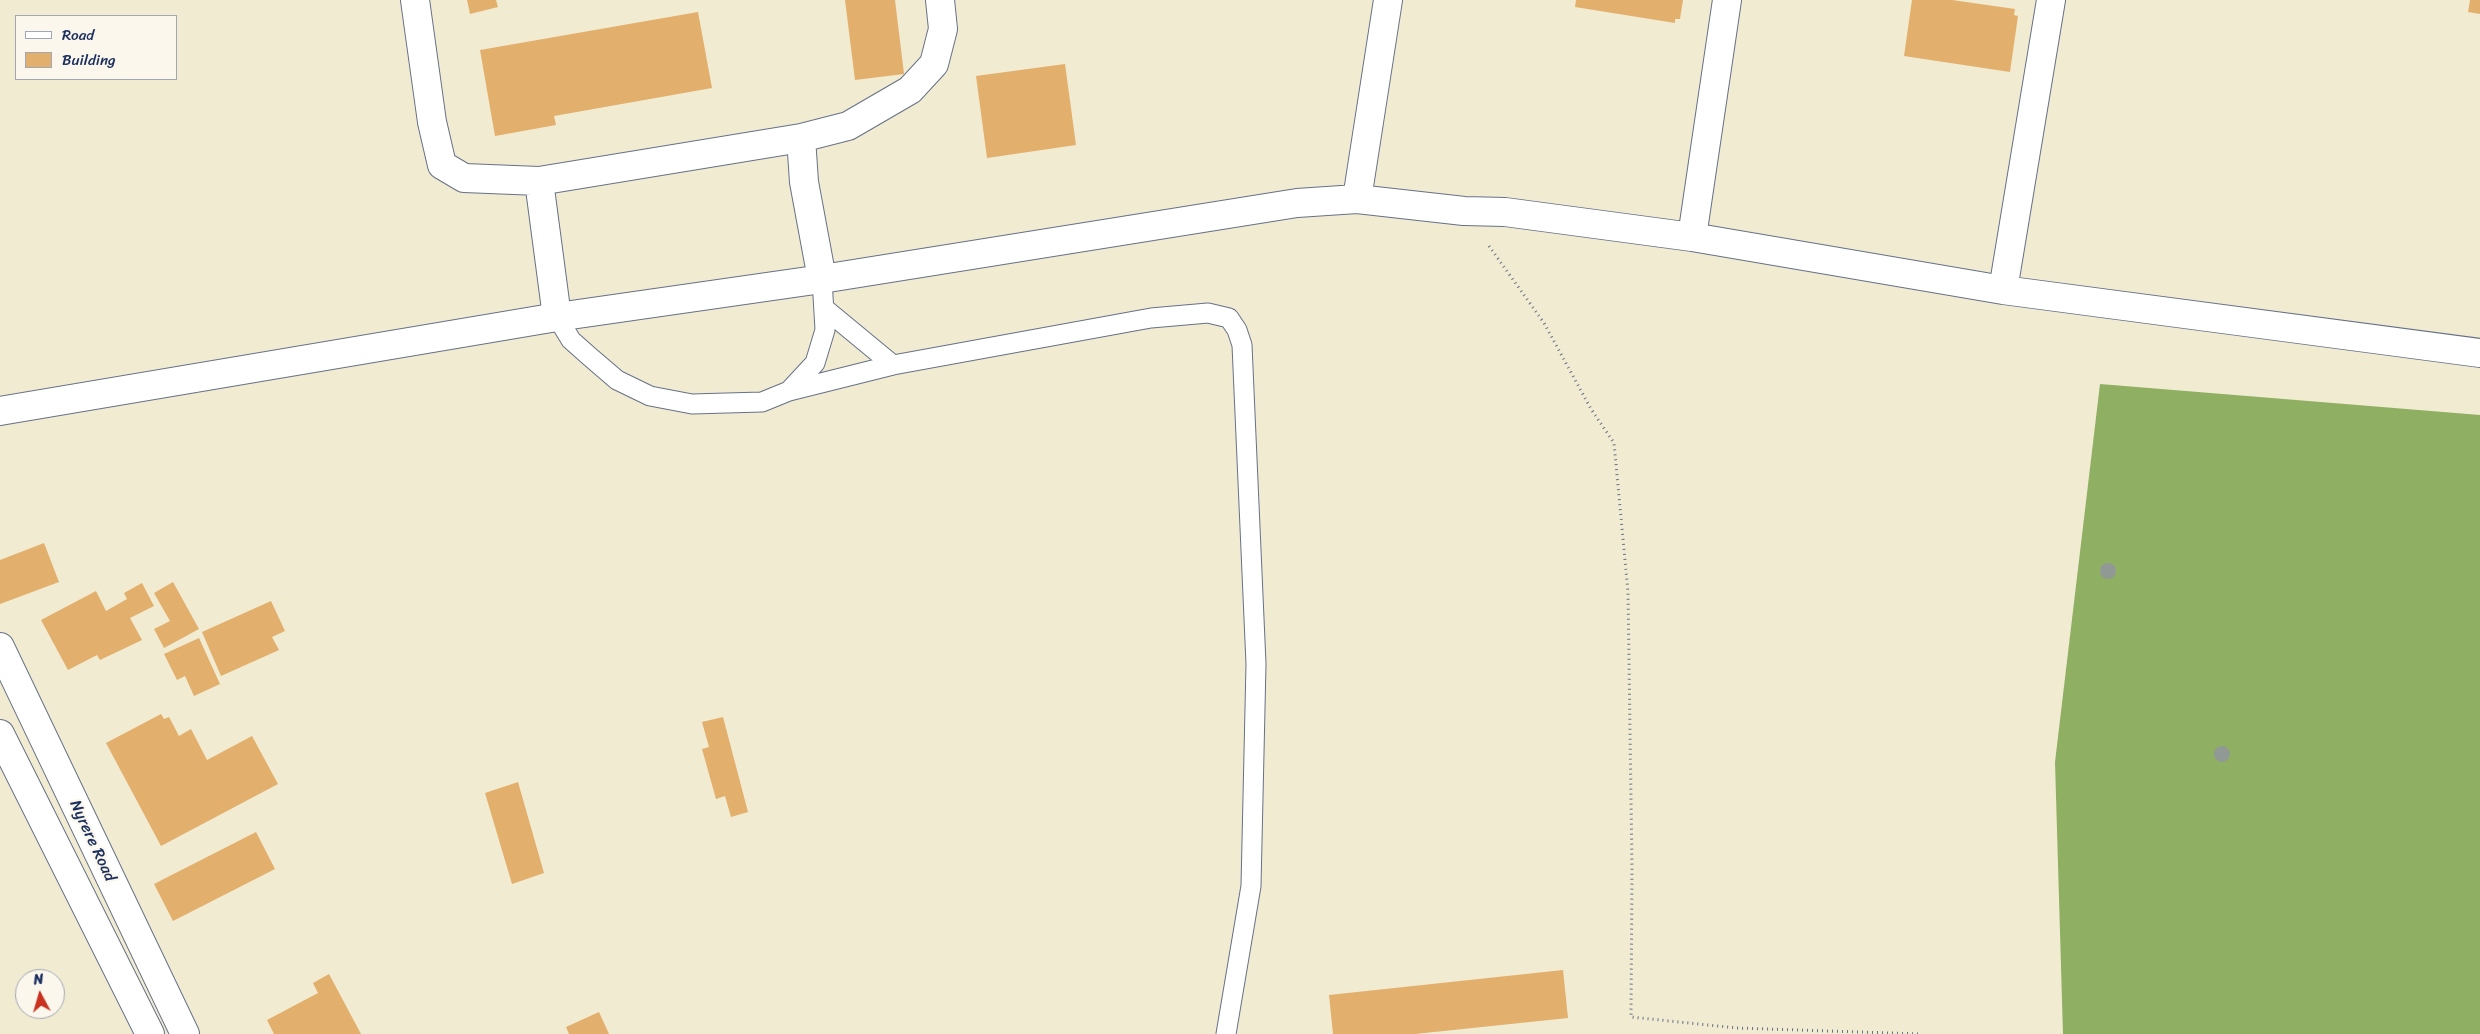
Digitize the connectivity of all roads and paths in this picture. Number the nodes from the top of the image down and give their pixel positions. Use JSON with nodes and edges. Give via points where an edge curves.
{"nodes":[{"id":1,"x":415,"y":0,"type":"edge"},
{"id":2,"x":940,"y":0,"type":"edge"},
{"id":3,"x":1388,"y":0,"type":"edge"},
{"id":4,"x":1726,"y":0,"type":"edge"},
{"id":5,"x":2051,"y":0,"type":"edge"},
{"id":6,"x":801,"y":138,"type":"junction"},
{"id":7,"x":538,"y":181,"type":"junction"},
{"id":8,"x":1357,"y":199,"type":"junction"},
{"id":9,"x":1464,"y":211,"type":"junction"},
{"id":10,"x":1692,"y":237,"type":"junction"},
{"id":11,"x":822,"y":279,"type":"junction"},
{"id":12,"x":2003,"y":290,"type":"junction"},
{"id":13,"x":824,"y":308,"type":"junction"},
{"id":14,"x":557,"y":317,"type":"junction"},
{"id":15,"x":2480,"y":353,"type":"edge"},
{"id":16,"x":893,"y":365,"type":"junction"},
{"id":17,"x":789,"y":391,"type":"junction"},
{"id":18,"x":0,"y":411,"type":"edge"},
{"id":19,"x":0,"y":647,"type":"edge"},
{"id":20,"x":0,"y":734,"type":"edge"},
{"id":21,"x":150,"y":1034,"type":"edge"},
{"id":22,"x":185,"y":1034,"type":"edge"},
{"id":23,"x":1226,"y":1034,"type":"edge"},
{"id":24,"x":1921,"y":1034,"type":"edge"}],
"edges":[{"from":1,"to":7,"type":"street","via":[[432,122],[442,165],[464,178]]},
{"from":2,"to":6,"type":"street","via":[[943,29],[934,64],[910,90],[848,126]]},
{"from":3,"to":8,"type":"street"},
{"from":4,"to":10,"type":"street"},
{"from":5,"to":12,"type":"street"},
{"from":6,"to":7,"type":"street"},
{"from":6,"to":11,"type":"street","via":[[804,182]]},
{"from":7,"to":14,"type":"street"},
{"from":8,"to":9,"type":"street"},
{"from":8,"to":11,"type":"street","via":[[1297,203]]},
{"from":9,"to":10,"type":"street","via":[[1506,212]]},
{"from":9,"to":24,"type":"path","via":[[1544,323],[1591,409],[1614,443],[1628,592],[1631,1017],[1737,1028]]},
{"from":10,"to":12,"type":"street"},
{"from":11,"to":13,"type":"lane"},
{"from":11,"to":14,"type":"street"},
{"from":12,"to":15,"type":"street"},
{"from":13,"to":16,"type":"lane"},
{"from":13,"to":17,"type":"lane","via":[[825,330],[815,363]]},
{"from":14,"to":17,"type":"lane","via":[[571,340],[588,356],[617,380],[650,396],[692,404],[720,405],[762,402]]},
{"from":14,"to":18,"type":"street"},
{"from":16,"to":17,"type":"lane"},
{"from":16,"to":23,"type":"lane","via":[[1151,318],[1208,313],[1229,318],[1237,330],[1242,345],[1256,664],[1251,886]]},
{"from":19,"to":22,"type":"street","name":"Nyrere Road"},
{"from":20,"to":21,"type":"street","name":"Nyrere Road"}]}
